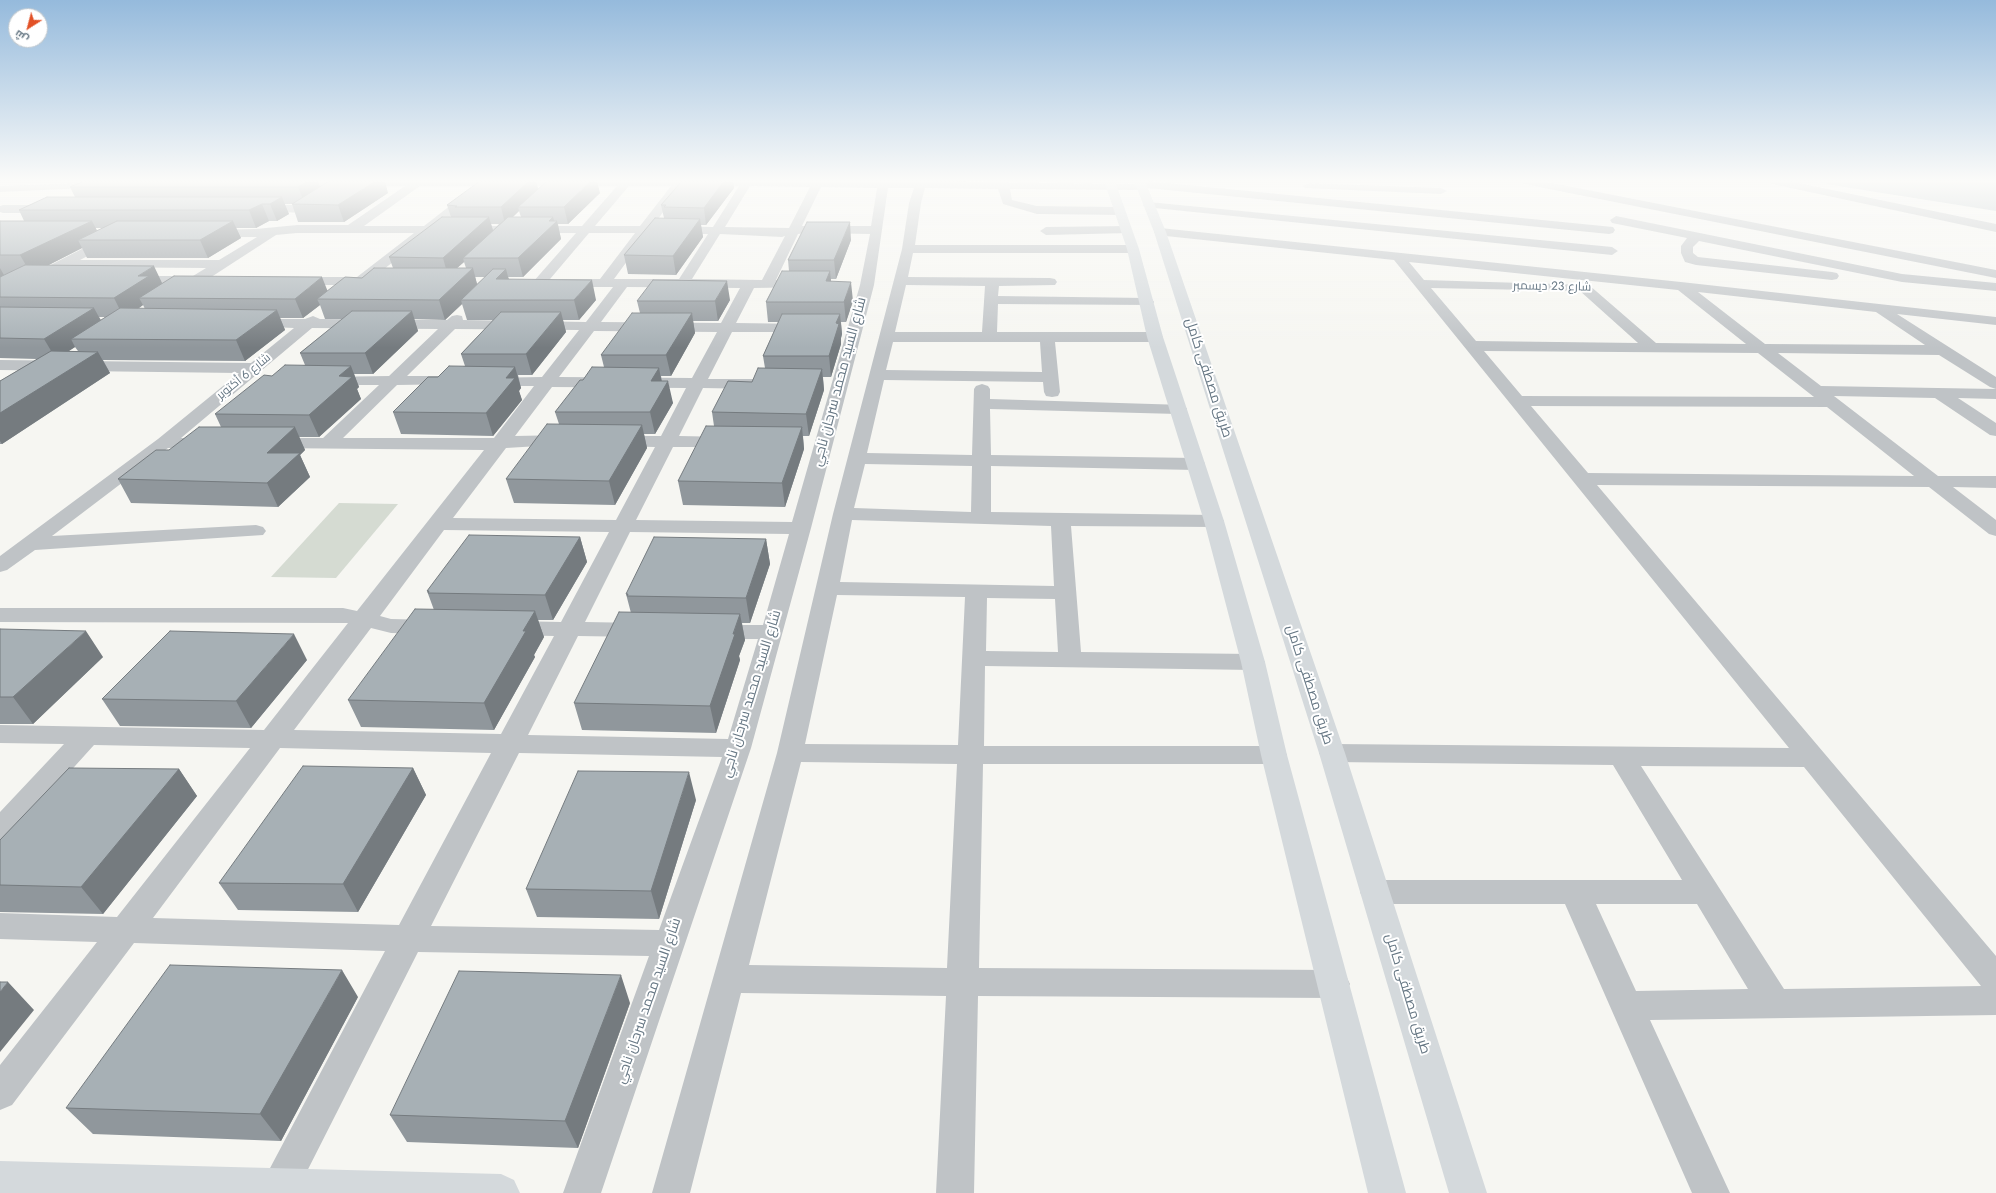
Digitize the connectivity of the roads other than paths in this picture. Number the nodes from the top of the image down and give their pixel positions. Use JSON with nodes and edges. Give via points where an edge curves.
{"nodes":[{"id":1,"x":1696,"y":236,"type":"edge"},
{"id":2,"x":116,"y":237,"type":"edge"},
{"id":3,"x":265,"y":237,"type":"edge"},
{"id":4,"x":416,"y":237,"type":"edge"},
{"id":5,"x":502,"y":237,"type":"edge"},
{"id":6,"x":580,"y":237,"type":"edge"},
{"id":7,"x":640,"y":237,"type":"edge"},
{"id":8,"x":712,"y":237,"type":"edge"},
{"id":9,"x":790,"y":237,"type":"edge"},
{"id":10,"x":874,"y":237,"type":"edge"},
{"id":11,"x":906,"y":237,"type":"edge"},
{"id":12,"x":1112,"y":237,"type":"edge"},
{"id":13,"x":1128,"y":237,"type":"edge"},
{"id":14,"x":1162,"y":237,"type":"edge"},
{"id":15,"x":1204,"y":237,"type":"edge"},
{"id":16,"x":1465,"y":237,"type":"edge"},
{"id":17,"x":1609,"y":237,"type":"edge"},
{"id":18,"x":1699,"y":237,"type":"edge"},
{"id":19,"x":1806,"y":237,"type":"edge"},
{"id":20,"x":498,"y":240,"type":"edge"},
{"id":21,"x":908,"y":249,"type":"junction"},
{"id":22,"x":1612,"y":252,"type":"junction"},
{"id":23,"x":1398,"y":257,"type":"junction"},
{"id":24,"x":1910,"y":257,"type":"junction"},
{"id":25,"x":32,"y":264,"type":"edge"},
{"id":26,"x":64,"y":264,"type":"junction"},
{"id":27,"x":221,"y":264,"type":"junction"},
{"id":28,"x":1049,"y":266,"type":"junction"},
{"id":29,"x":1996,"y":274,"type":"edge"},
{"id":30,"x":7,"y":279,"type":"edge"},
{"id":31,"x":34,"y":279,"type":"junction"},
{"id":32,"x":65,"y":279,"type":"edge"},
{"id":33,"x":118,"y":280,"type":"edge"},
{"id":34,"x":195,"y":280,"type":"junction"},
{"id":35,"x":219,"y":280,"type":"edge"},
{"id":36,"x":282,"y":281,"type":"edge"},
{"id":37,"x":360,"y":281,"type":"junction"},
{"id":38,"x":383,"y":281,"type":"edge"},
{"id":39,"x":900,"y":281,"type":"junction"},
{"id":40,"x":525,"y":282,"type":"edge"},
{"id":41,"x":540,"y":282,"type":"junction"},
{"id":42,"x":992,"y":282,"type":"junction"},
{"id":43,"x":613,"y":283,"type":"junction"},
{"id":44,"x":683,"y":283,"type":"junction"},
{"id":45,"x":758,"y":284,"type":"junction"},
{"id":46,"x":820,"y":284,"type":"edge"},
{"id":47,"x":1421,"y":284,"type":"junction"},
{"id":48,"x":1624,"y":284,"type":"junction"},
{"id":49,"x":1683,"y":286,"type":"junction"},
{"id":50,"x":1996,"y":287,"type":"edge"},
{"id":51,"x":1584,"y":288,"type":"junction"},
{"id":52,"x":1907,"y":288,"type":"junction"},
{"id":53,"x":1996,"y":294,"type":"edge"},
{"id":54,"x":343,"y":295,"type":"edge"},
{"id":55,"x":0,"y":296,"type":"edge"},
{"id":56,"x":171,"y":296,"type":"edge"},
{"id":57,"x":991,"y":300,"type":"junction"},
{"id":58,"x":1052,"y":301,"type":"junction"},
{"id":59,"x":1147,"y":302,"type":"junction"},
{"id":60,"x":1877,"y":308,"type":"junction"},
{"id":61,"x":326,"y":309,"type":"edge"},
{"id":62,"x":468,"y":309,"type":"edge"},
{"id":63,"x":1930,"y":314,"type":"junction"},
{"id":64,"x":1996,"y":321,"type":"edge"},
{"id":65,"x":238,"y":323,"type":"edge"},
{"id":66,"x":309,"y":323,"type":"junction"},
{"id":67,"x":451,"y":325,"type":"junction"},
{"id":68,"x":590,"y":326,"type":"junction"},
{"id":69,"x":726,"y":327,"type":"junction"},
{"id":70,"x":822,"y":328,"type":"edge"},
{"id":71,"x":887,"y":337,"type":"junction"},
{"id":72,"x":1155,"y":337,"type":"junction"},
{"id":73,"x":989,"y":338,"type":"junction"},
{"id":74,"x":1047,"y":338,"type":"junction"},
{"id":75,"x":1472,"y":346,"type":"junction"},
{"id":76,"x":1653,"y":348,"type":"junction"},
{"id":77,"x":1761,"y":349,"type":"junction"},
{"id":78,"x":1943,"y":350,"type":"junction"},
{"id":79,"x":77,"y":354,"type":"edge"},
{"id":80,"x":0,"y":365,"type":"edge"},
{"id":81,"x":24,"y":365,"type":"junction"},
{"id":82,"x":59,"y":366,"type":"junction"},
{"id":83,"x":258,"y":374,"type":"junction"},
{"id":84,"x":878,"y":375,"type":"junction"},
{"id":85,"x":983,"y":376,"type":"junction"},
{"id":86,"x":1051,"y":377,"type":"junction"},
{"id":87,"x":0,"y":380,"type":"edge"},
{"id":88,"x":309,"y":380,"type":"edge"},
{"id":89,"x":393,"y":380,"type":"junction"},
{"id":90,"x":546,"y":382,"type":"junction"},
{"id":91,"x":697,"y":383,"type":"junction"},
{"id":92,"x":768,"y":384,"type":"edge"},
{"id":93,"x":1996,"y":384,"type":"edge"},
{"id":94,"x":1815,"y":391,"type":"junction"},
{"id":95,"x":1939,"y":393,"type":"junction"},
{"id":96,"x":1996,"y":394,"type":"edge"},
{"id":97,"x":1518,"y":401,"type":"junction"},
{"id":98,"x":1830,"y":402,"type":"junction"},
{"id":99,"x":982,"y":404,"type":"junction"},
{"id":100,"x":1053,"y":406,"type":"junction"},
{"id":101,"x":1178,"y":409,"type":"junction"},
{"id":102,"x":1993,"y":427,"type":"edge"},
{"id":103,"x":667,"y":441,"type":"junction"},
{"id":104,"x":745,"y":442,"type":"edge"},
{"id":105,"x":164,"y":443,"type":"junction"},
{"id":106,"x":226,"y":443,"type":"edge"},
{"id":107,"x":258,"y":443,"type":"edge"},
{"id":108,"x":328,"y":443,"type":"junction"},
{"id":109,"x":500,"y":443,"type":"junction"},
{"id":110,"x":858,"y":458,"type":"junction"},
{"id":111,"x":981,"y":461,"type":"junction"},
{"id":112,"x":1196,"y":464,"type":"junction"},
{"id":113,"x":1582,"y":479,"type":"junction"},
{"id":114,"x":1933,"y":482,"type":"junction"},
{"id":115,"x":1996,"y":482,"type":"edge"},
{"id":116,"x":843,"y":514,"type":"junction"},
{"id":117,"x":981,"y":518,"type":"junction"},
{"id":118,"x":1061,"y":520,"type":"junction"},
{"id":119,"x":1214,"y":521,"type":"junction"},
{"id":120,"x":437,"y":524,"type":"junction"},
{"id":121,"x":623,"y":526,"type":"junction"},
{"id":122,"x":801,"y":528,"type":"junction"},
{"id":123,"x":1996,"y":530,"type":"edge"},
{"id":124,"x":256,"y":531,"type":"dead end"},
{"id":125,"x":29,"y":544,"type":"junction"},
{"id":126,"x":2,"y":564,"type":"edge"},
{"id":127,"x":828,"y":588,"type":"junction"},
{"id":128,"x":976,"y":592,"type":"junction"},
{"id":129,"x":1066,"y":593,"type":"junction"},
{"id":130,"x":0,"y":615,"type":"edge"},
{"id":131,"x":364,"y":620,"type":"junction"},
{"id":132,"x":453,"y":627,"type":"edge"},
{"id":133,"x":492,"y":628,"type":"edge"},
{"id":134,"x":569,"y":629,"type":"junction"},
{"id":135,"x":663,"y":631,"type":"edge"},
{"id":136,"x":694,"y":631,"type":"edge"},
{"id":137,"x":772,"y":632,"type":"junction"},
{"id":138,"x":972,"y":658,"type":"junction"},
{"id":139,"x":1070,"y":659,"type":"junction"},
{"id":140,"x":1254,"y":662,"type":"junction"},
{"id":141,"x":0,"y":734,"type":"edge"},
{"id":142,"x":88,"y":735,"type":"junction"},
{"id":143,"x":274,"y":738,"type":"junction"},
{"id":144,"x":510,"y":743,"type":"junction"},
{"id":145,"x":738,"y":748,"type":"junction"},
{"id":146,"x":790,"y":753,"type":"junction"},
{"id":147,"x":1332,"y":753,"type":"junction"},
{"id":148,"x":1274,"y":754,"type":"junction"},
{"id":149,"x":970,"y":755,"type":"junction"},
{"id":150,"x":1621,"y":756,"type":"junction"},
{"id":151,"x":1812,"y":758,"type":"junction"},
{"id":152,"x":0,"y":830,"type":"edge"},
{"id":153,"x":1375,"y":892,"type":"junction"},
{"id":154,"x":1576,"y":892,"type":"junction"},
{"id":155,"x":1705,"y":892,"type":"junction"},
{"id":156,"x":0,"y":926,"type":"edge"},
{"id":157,"x":127,"y":930,"type":"junction"},
{"id":158,"x":408,"y":939,"type":"junction"},
{"id":159,"x":669,"y":943,"type":"junction"},
{"id":160,"x":730,"y":978,"type":"junction"},
{"id":161,"x":1996,"y":980,"type":"edge"},
{"id":162,"x":963,"y":982,"type":"junction"},
{"id":163,"x":1334,"y":984,"type":"junction"},
{"id":164,"x":1996,"y":1000,"type":"edge"},
{"id":165,"x":1775,"y":1004,"type":"junction"},
{"id":166,"x":1627,"y":1006,"type":"junction"},
{"id":167,"x":0,"y":1093,"type":"edge"},
{"id":168,"x":0,"y":1180,"type":"edge"},
{"id":169,"x":279,"y":1187,"type":"junction"},
{"id":170,"x":501,"y":1193,"type":"edge"},
{"id":171,"x":582,"y":1193,"type":"edge"},
{"id":172,"x":672,"y":1193,"type":"edge"},
{"id":173,"x":955,"y":1193,"type":"edge"},
{"id":174,"x":1386,"y":1193,"type":"edge"},
{"id":175,"x":1468,"y":1193,"type":"edge"},
{"id":176,"x":1711,"y":1193,"type":"edge"}],
"edges":[{"from":1,"to":52,"type":"street","via":[[1687,246],[1687,253],[1690,259],[1696,261]]},
{"from":2,"to":26,"type":"street"},
{"from":3,"to":27,"type":"street"},
{"from":4,"to":37,"type":"street"},
{"from":5,"to":20,"type":"street"},
{"from":6,"to":41,"type":"street"},
{"from":7,"to":43,"type":"street"},
{"from":8,"to":44,"type":"street"},
{"from":9,"to":45,"type":"street"},
{"from":10,"to":122,"type":"street","name":"شارع السيد محمد سرحان ناجي","via":[[846,328],[816,443]]},
{"from":11,"to":21,"type":"street"},
{"from":12,"to":28,"type":"street"},
{"from":13,"to":59,"type":"main road"},
{"from":14,"to":147,"type":"main road","name":"طريق مصطفى كامل"},
{"from":15,"to":23,"type":"street"},
{"from":16,"to":22,"type":"street"},
{"from":17,"to":22,"type":"street"},
{"from":18,"to":52,"type":"street"},
{"from":19,"to":24,"type":"street"},
{"from":21,"to":28,"type":"street"},
{"from":21,"to":39,"type":"street"},
{"from":22,"to":48,"type":"street"},
{"from":23,"to":47,"type":"street"},
{"from":23,"to":48,"type":"street"},
{"from":24,"to":29,"type":"street"},
{"from":24,"to":52,"type":"street","via":[[1905,263]]},
{"from":25,"to":26,"type":"street"},
{"from":26,"to":27,"type":"street"},
{"from":26,"to":31,"type":"street"},
{"from":27,"to":34,"type":"street"},
{"from":28,"to":42,"type":"street"},
{"from":28,"to":58,"type":"street"},
{"from":30,"to":31,"type":"street"},
{"from":31,"to":32,"type":"street"},
{"from":31,"to":55,"type":"street"},
{"from":33,"to":34,"type":"street"},
{"from":34,"to":35,"type":"street"},
{"from":34,"to":56,"type":"street"},
{"from":36,"to":37,"type":"street"},
{"from":37,"to":38,"type":"street"},
{"from":37,"to":54,"type":"street"},
{"from":39,"to":42,"type":"street"},
{"from":39,"to":71,"type":"street"},
{"from":40,"to":41,"type":"street"},
{"from":41,"to":43,"type":"street"},
{"from":42,"to":57,"type":"street"},
{"from":43,"to":44,"type":"street"},
{"from":43,"to":68,"type":"street"},
{"from":44,"to":45,"type":"street"},
{"from":45,"to":46,"type":"street"},
{"from":45,"to":69,"type":"street"},
{"from":47,"to":51,"type":"street","name":"شارع 23 ديسمبر"},
{"from":47,"to":75,"type":"street"},
{"from":48,"to":49,"type":"street","name":"شارع 23 ديسمبر"},
{"from":48,"to":51,"type":"street","name":"شارع 23 ديسمبر"},
{"from":49,"to":60,"type":"street","name":"شارع 23 ديسمبر"},
{"from":49,"to":77,"type":"street"},
{"from":50,"to":52,"type":"street"},
{"from":51,"to":76,"type":"street"},
{"from":52,"to":53,"type":"street"},
{"from":52,"to":63,"type":"street"},
{"from":57,"to":58,"type":"street"},
{"from":57,"to":73,"type":"street"},
{"from":58,"to":59,"type":"street"},
{"from":59,"to":72,"type":"main road"},
{"from":60,"to":63,"type":"street","name":"شارع 23 ديسمبر"},
{"from":60,"to":78,"type":"street"},
{"from":61,"to":66,"type":"street","name":"شارع 6 أكتوبر"},
{"from":62,"to":67,"type":"street"},
{"from":63,"to":64,"type":"street","name":"شارع 23 ديسمبر"},
{"from":65,"to":66,"type":"street"},
{"from":66,"to":67,"type":"street"},
{"from":66,"to":83,"type":"street","name":"شارع 6 أكتوبر"},
{"from":67,"to":68,"type":"street"},
{"from":67,"to":89,"type":"street"},
{"from":68,"to":69,"type":"street"},
{"from":68,"to":90,"type":"street"},
{"from":69,"to":70,"type":"street"},
{"from":69,"to":91,"type":"street"},
{"from":71,"to":73,"type":"street"},
{"from":71,"to":84,"type":"street"},
{"from":72,"to":74,"type":"street"},
{"from":72,"to":101,"type":"main road"},
{"from":73,"to":74,"type":"street"},
{"from":74,"to":86,"type":"street"},
{"from":75,"to":76,"type":"street"},
{"from":75,"to":97,"type":"street"},
{"from":76,"to":77,"type":"street"},
{"from":77,"to":78,"type":"street"},
{"from":77,"to":94,"type":"street"},
{"from":78,"to":93,"type":"street"},
{"from":79,"to":82,"type":"street"},
{"from":80,"to":81,"type":"street"},
{"from":81,"to":82,"type":"street"},
{"from":81,"to":87,"type":"street"},
{"from":82,"to":83,"type":"street"},
{"from":83,"to":105,"type":"street","name":"شارع 6 أكتوبر","via":[[239,380]]},
{"from":84,"to":85,"type":"street"},
{"from":84,"to":110,"type":"street"},
{"from":85,"to":86,"type":"street"},
{"from":85,"to":99,"type":"street"},
{"from":86,"to":100,"type":"street"},
{"from":88,"to":89,"type":"street"},
{"from":89,"to":90,"type":"street"},
{"from":89,"to":108,"type":"street"},
{"from":90,"to":91,"type":"street"},
{"from":90,"to":109,"type":"street"},
{"from":91,"to":92,"type":"street"},
{"from":91,"to":103,"type":"street"},
{"from":94,"to":95,"type":"street"},
{"from":94,"to":98,"type":"street"},
{"from":95,"to":96,"type":"street"},
{"from":95,"to":102,"type":"street"},
{"from":97,"to":98,"type":"street"},
{"from":97,"to":113,"type":"street"},
{"from":98,"to":114,"type":"street"},
{"from":99,"to":100,"type":"street"},
{"from":99,"to":111,"type":"street"},
{"from":100,"to":101,"type":"street"},
{"from":101,"to":112,"type":"main road"},
{"from":103,"to":104,"type":"street"},
{"from":103,"to":109,"type":"street","via":[[525,440]]},
{"from":103,"to":121,"type":"street"},
{"from":105,"to":106,"type":"street"},
{"from":105,"to":125,"type":"street","name":"شارع 6 أكتوبر"},
{"from":107,"to":108,"type":"street"},
{"from":108,"to":109,"type":"street"},
{"from":109,"to":120,"type":"street"},
{"from":110,"to":111,"type":"street"},
{"from":110,"to":116,"type":"street"},
{"from":111,"to":112,"type":"street"},
{"from":111,"to":117,"type":"street"},
{"from":112,"to":119,"type":"main road"},
{"from":113,"to":114,"type":"street"},
{"from":113,"to":151,"type":"street"},
{"from":114,"to":115,"type":"street"},
{"from":114,"to":123,"type":"street"},
{"from":116,"to":117,"type":"street"},
{"from":116,"to":127,"type":"street"},
{"from":117,"to":118,"type":"street"},
{"from":118,"to":119,"type":"street"},
{"from":118,"to":129,"type":"street"},
{"from":119,"to":140,"type":"main road"},
{"from":120,"to":121,"type":"street"},
{"from":120,"to":131,"type":"street"},
{"from":121,"to":122,"type":"street"},
{"from":121,"to":134,"type":"street"},
{"from":122,"to":137,"type":"street","name":"شارع السيد محمد سرحان ناجي"},
{"from":124,"to":125,"type":"street"},
{"from":125,"to":126,"type":"street","name":"شارع 6 أكتوبر"},
{"from":127,"to":128,"type":"street"},
{"from":127,"to":146,"type":"street"},
{"from":128,"to":129,"type":"street"},
{"from":128,"to":138,"type":"street"},
{"from":129,"to":139,"type":"street"},
{"from":130,"to":131,"type":"street","via":[[343,615]]},
{"from":131,"to":132,"type":"street","via":[[391,626]]},
{"from":131,"to":143,"type":"street"},
{"from":133,"to":134,"type":"street"},
{"from":134,"to":135,"type":"street"},
{"from":134,"to":144,"type":"street"},
{"from":136,"to":137,"type":"street"},
{"from":137,"to":145,"type":"street","name":"شارع السيد محمد سرحان ناجي"},
{"from":138,"to":139,"type":"street"},
{"from":138,"to":149,"type":"street"},
{"from":139,"to":140,"type":"street"},
{"from":140,"to":148,"type":"main road"},
{"from":141,"to":142,"type":"street"},
{"from":142,"to":143,"type":"street"},
{"from":142,"to":152,"type":"street"},
{"from":143,"to":144,"type":"street"},
{"from":143,"to":157,"type":"street"},
{"from":144,"to":145,"type":"street"},
{"from":144,"to":158,"type":"street"},
{"from":145,"to":159,"type":"street","name":"شارع السيد محمد سرحان ناجي"},
{"from":146,"to":149,"type":"street"},
{"from":146,"to":160,"type":"street"},
{"from":147,"to":150,"type":"street"},
{"from":147,"to":153,"type":"main road","name":"طريق مصطفى كامل"},
{"from":148,"to":149,"type":"street"},
{"from":148,"to":163,"type":"main road"},
{"from":149,"to":162,"type":"street"},
{"from":150,"to":151,"type":"street"},
{"from":150,"to":155,"type":"street"},
{"from":151,"to":161,"type":"street"},
{"from":153,"to":154,"type":"street"},
{"from":153,"to":175,"type":"main road","name":"طريق مصطفى كامل"},
{"from":154,"to":155,"type":"street"},
{"from":154,"to":166,"type":"street"},
{"from":155,"to":165,"type":"street"},
{"from":156,"to":157,"type":"street"},
{"from":157,"to":158,"type":"street"},
{"from":157,"to":167,"type":"street"},
{"from":158,"to":159,"type":"street"},
{"from":158,"to":169,"type":"street"},
{"from":159,"to":171,"type":"street","name":"شارع السيد محمد سرحان ناجي"},
{"from":160,"to":162,"type":"street"},
{"from":160,"to":172,"type":"street"},
{"from":162,"to":163,"type":"street"},
{"from":162,"to":173,"type":"street"},
{"from":163,"to":174,"type":"main road"},
{"from":164,"to":165,"type":"street"},
{"from":165,"to":166,"type":"street"},
{"from":166,"to":176,"type":"street"},
{"from":168,"to":169,"type":"main road"},
{"from":169,"to":170,"type":"main road"}]}
